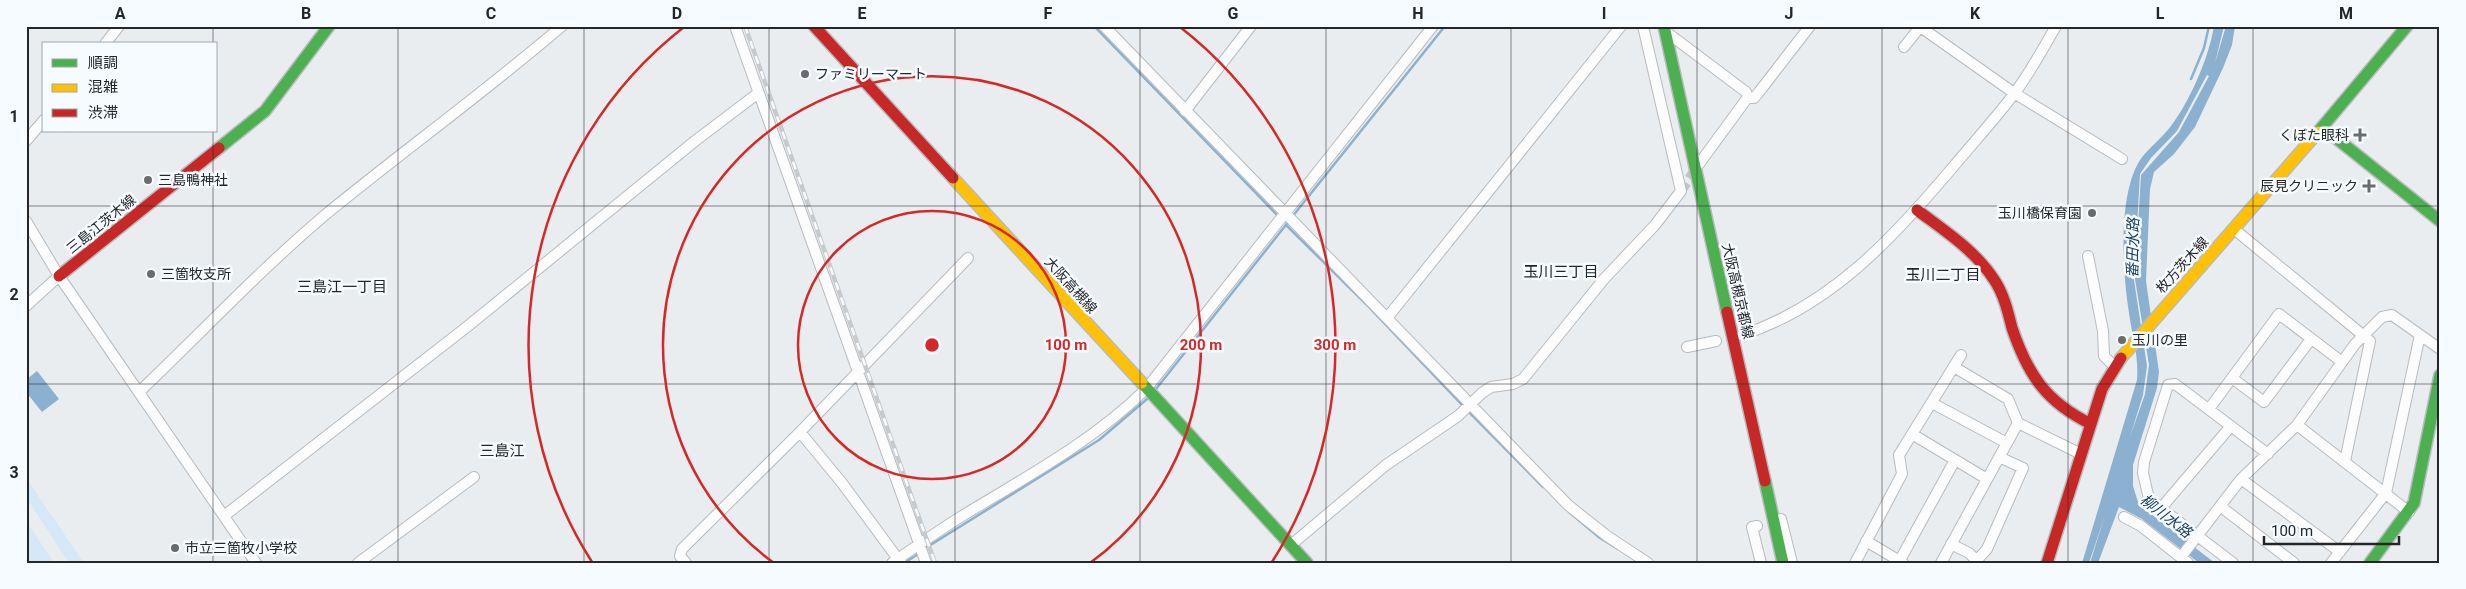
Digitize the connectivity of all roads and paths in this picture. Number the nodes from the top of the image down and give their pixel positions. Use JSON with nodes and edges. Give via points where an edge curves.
{"nodes":[{"id":1,"x":119,"y":26,"type":"edge"},
{"id":2,"x":329,"y":26,"type":"edge"},
{"id":3,"x":562,"y":26,"type":"edge"},
{"id":4,"x":735,"y":26,"type":"edge"},
{"id":5,"x":814,"y":26,"type":"edge"},
{"id":6,"x":1104,"y":26,"type":"edge"},
{"id":7,"x":1251,"y":26,"type":"edge"},
{"id":8,"x":1433,"y":26,"type":"edge"},
{"id":9,"x":1621,"y":26,"type":"edge"},
{"id":10,"x":1643,"y":26,"type":"edge"},
{"id":11,"x":1653,"y":26,"type":"edge"},
{"id":12,"x":1810,"y":26,"type":"edge"},
{"id":13,"x":1920,"y":26,"type":"edge"},
{"id":14,"x":1936,"y":26,"type":"edge"},
{"id":15,"x":2056,"y":26,"type":"edge"},
{"id":16,"x":2407,"y":26,"type":"edge"},
{"id":17,"x":1663,"y":28,"type":"edge"},
{"id":18,"x":1674,"y":38,"type":"junction"},
{"id":19,"x":1936,"y":38,"type":"junction"},
{"id":20,"x":107,"y":42,"type":"edge"},
{"id":21,"x":1904,"y":47,"type":"dead end"},
{"id":22,"x":758,"y":94,"type":"junction"},
{"id":23,"x":2014,"y":94,"type":"junction"},
{"id":24,"x":1748,"y":97,"type":"junction"},
{"id":25,"x":1185,"y":110,"type":"junction"},
{"id":26,"x":42,"y":122,"type":"edge"},
{"id":27,"x":2322,"y":127,"type":"junction"},
{"id":28,"x":26,"y":141,"type":"edge"},
{"id":29,"x":2122,"y":159,"type":"dead end"},
{"id":30,"x":1917,"y":210,"type":"junction"},
{"id":31,"x":1285,"y":214,"type":"junction"},
{"id":32,"x":26,"y":221,"type":"edge"},
{"id":33,"x":2440,"y":221,"type":"edge"},
{"id":34,"x":2234,"y":229,"type":"junction"},
{"id":35,"x":2088,"y":256,"type":"dead end"},
{"id":36,"x":968,"y":258,"type":"dead end"},
{"id":37,"x":59,"y":276,"type":"junction"},
{"id":38,"x":26,"y":306,"type":"edge"},
{"id":39,"x":1387,"y":318,"type":"junction"},
{"id":40,"x":1742,"y":335,"type":"dead end"},
{"id":41,"x":2365,"y":336,"type":"junction"},
{"id":42,"x":2420,"y":336,"type":"junction"},
{"id":43,"x":2311,"y":338,"type":"junction"},
{"id":44,"x":1716,"y":341,"type":"dead end"},
{"id":45,"x":1687,"y":347,"type":"dead end"},
{"id":46,"x":2440,"y":349,"type":"edge"},
{"id":47,"x":1962,"y":355,"type":"dead end"},
{"id":48,"x":2342,"y":362,"type":"junction"},
{"id":49,"x":1954,"y":367,"type":"junction"},
{"id":50,"x":2115,"y":367,"type":"junction"},
{"id":51,"x":858,"y":370,"type":"junction"},
{"id":52,"x":2440,"y":375,"type":"edge"},
{"id":53,"x":2232,"y":378,"type":"junction"},
{"id":54,"x":1146,"y":389,"type":"junction"},
{"id":55,"x":139,"y":392,"type":"junction"},
{"id":56,"x":1470,"y":403,"type":"junction"},
{"id":57,"x":1932,"y":403,"type":"junction"},
{"id":58,"x":2209,"y":409,"type":"junction"},
{"id":59,"x":2018,"y":423,"type":"junction"},
{"id":60,"x":2091,"y":424,"type":"junction"},
{"id":61,"x":2297,"y":425,"type":"junction"},
{"id":62,"x":2231,"y":426,"type":"junction"},
{"id":63,"x":800,"y":432,"type":"junction"},
{"id":64,"x":1912,"y":434,"type":"junction"},
{"id":65,"x":2007,"y":443,"type":"junction"},
{"id":66,"x":2081,"y":454,"type":"junction"},
{"id":67,"x":2268,"y":454,"type":"junction"},
{"id":68,"x":1999,"y":458,"type":"junction"},
{"id":69,"x":1955,"y":460,"type":"junction"},
{"id":70,"x":2345,"y":461,"type":"junction"},
{"id":71,"x":474,"y":477,"type":"dead end"},
{"id":72,"x":1987,"y":479,"type":"junction"},
{"id":73,"x":2240,"y":479,"type":"junction"},
{"id":74,"x":2386,"y":493,"type":"junction"},
{"id":75,"x":2220,"y":506,"type":"junction"},
{"id":76,"x":2162,"y":507,"type":"junction"},
{"id":77,"x":2409,"y":512,"type":"junction"},
{"id":78,"x":224,"y":516,"type":"junction"},
{"id":79,"x":2124,"y":517,"type":"dead end"},
{"id":80,"x":1777,"y":520,"type":"dead end"},
{"id":81,"x":1757,"y":526,"type":"dead end"},
{"id":82,"x":2196,"y":537,"type":"junction"},
{"id":83,"x":1866,"y":541,"type":"junction"},
{"id":84,"x":1952,"y":544,"type":"junction"},
{"id":85,"x":919,"y":545,"type":"junction"},
{"id":86,"x":1291,"y":545,"type":"junction"},
{"id":87,"x":2340,"y":552,"type":"junction"},
{"id":88,"x":2185,"y":557,"type":"edge"},
{"id":89,"x":897,"y":561,"type":"edge"},
{"id":90,"x":1978,"y":561,"type":"edge"},
{"id":91,"x":1901,"y":562,"type":"edge"},
{"id":92,"x":256,"y":563,"type":"edge"},
{"id":93,"x":358,"y":563,"type":"edge"},
{"id":94,"x":686,"y":563,"type":"edge"},
{"id":95,"x":926,"y":563,"type":"edge"},
{"id":96,"x":1307,"y":563,"type":"edge"},
{"id":97,"x":1648,"y":563,"type":"edge"},
{"id":98,"x":1761,"y":563,"type":"edge"},
{"id":99,"x":1772,"y":563,"type":"edge"},
{"id":100,"x":1783,"y":563,"type":"edge"},
{"id":101,"x":1792,"y":563,"type":"edge"},
{"id":102,"x":1854,"y":563,"type":"edge"},
{"id":103,"x":1941,"y":563,"type":"edge"},
{"id":104,"x":2047,"y":563,"type":"edge"},
{"id":105,"x":2233,"y":563,"type":"edge"},
{"id":106,"x":2294,"y":563,"type":"edge"},
{"id":107,"x":2331,"y":563,"type":"edge"},
{"id":108,"x":2370,"y":563,"type":"edge"}],
"edges":[{"from":1,"to":20,"type":"street"},
{"from":2,"to":37,"type":"main road","name":"三島江茨木線","via":[[265,111]]},
{"from":3,"to":55,"type":"street","via":[[500,80],[325,215]]},
{"from":4,"to":22,"type":"street"},
{"from":5,"to":54,"type":"main road","name":"大阪高槻線"},
{"from":6,"to":25,"type":"street"},
{"from":7,"to":25,"type":"street"},
{"from":8,"to":31,"type":"street"},
{"from":9,"to":39,"type":"street"},
{"from":10,"to":56,"type":"street","via":[[1681,191],[1655,225],[1604,278],[1523,379],[1492,387]]},
{"from":11,"to":99,"type":"main road","name":"大阪高槻京都線"},
{"from":12,"to":24,"type":"street","via":[[1754,98]]},
{"from":13,"to":19,"type":"street"},
{"from":13,"to":21,"type":"street"},
{"from":14,"to":19,"type":"street"},
{"from":15,"to":23,"type":"street"},
{"from":16,"to":27,"type":"main road","name":"枚方茨木線"},
{"from":17,"to":18,"type":"street"},
{"from":17,"to":100,"type":"main road","name":"大阪高槻京都線"},
{"from":18,"to":24,"type":"street","via":[[1746,92]]},
{"from":18,"to":24,"type":"street","via":[[1700,162]]},
{"from":19,"to":23,"type":"street"},
{"from":22,"to":51,"type":"street"},
{"from":22,"to":78,"type":"street"},
{"from":23,"to":29,"type":"street"},
{"from":23,"to":30,"type":"street"},
{"from":25,"to":31,"type":"street"},
{"from":26,"to":28,"type":"street"},
{"from":27,"to":33,"type":"main road"},
{"from":27,"to":34,"type":"main road","name":"枚方茨木線"},
{"from":30,"to":40,"type":"street","via":[[1870,257],[1822,296],[1791,315]]},
{"from":30,"to":60,"type":"main road","via":[[1980,262],[1994,280],[2002,293],[2026,363],[2042,391],[2065,411]]},
{"from":31,"to":39,"type":"street"},
{"from":31,"to":54,"type":"street"},
{"from":32,"to":37,"type":"street"},
{"from":34,"to":41,"type":"street"},
{"from":34,"to":50,"type":"main road","name":"枚方茨木線"},
{"from":35,"to":50,"type":"street","via":[[2103,331],[2104,356]]},
{"from":36,"to":51,"type":"street"},
{"from":37,"to":38,"type":"street"},
{"from":37,"to":55,"type":"street"},
{"from":39,"to":56,"type":"street"},
{"from":41,"to":42,"type":"street","via":[[2382,317],[2392,315]]},
{"from":41,"to":48,"type":"street"},
{"from":41,"to":70,"type":"street","via":[[2370,341]]},
{"from":42,"to":46,"type":"street"},
{"from":42,"to":74,"type":"street"},
{"from":43,"to":48,"type":"street"},
{"from":43,"to":53,"type":"street","via":[[2264,402]]},
{"from":43,"to":53,"type":"street","via":[[2279,314]]},
{"from":44,"to":45,"type":"street"},
{"from":47,"to":49,"type":"street"},
{"from":48,"to":61,"type":"street"},
{"from":49,"to":57,"type":"street"},
{"from":49,"to":59,"type":"street","via":[[2008,400]]},
{"from":50,"to":60,"type":"main road","name":"枚方茨木線","via":[[2102,389]]},
{"from":51,"to":63,"type":"street"},
{"from":51,"to":85,"type":"street"},
{"from":52,"to":77,"type":"main road","via":[[2414,503]]},
{"from":53,"to":58,"type":"street"},
{"from":54,"to":85,"type":"street","via":[[1084,442]]},
{"from":54,"to":86,"type":"main road","name":"大阪高槻線"},
{"from":55,"to":78,"type":"street"},
{"from":56,"to":86,"type":"street","via":[[1458,416],[1386,465]]},
{"from":56,"to":97,"type":"street","via":[[1583,518]]},
{"from":57,"to":64,"type":"street"},
{"from":57,"to":65,"type":"street"},
{"from":58,"to":62,"type":"street"},
{"from":58,"to":76,"type":"street","via":[[2175,384],[2168,385],[2143,472],[2149,498]]},
{"from":59,"to":65,"type":"street"},
{"from":59,"to":66,"type":"street"},
{"from":60,"to":66,"type":"main road","name":"枚方茨木線"},
{"from":61,"to":67,"type":"street"},
{"from":61,"to":70,"type":"street"},
{"from":62,"to":67,"type":"street"},
{"from":62,"to":76,"type":"street"},
{"from":63,"to":89,"type":"street","via":[[842,483]]},
{"from":63,"to":94,"type":"street","via":[[682,549],[680,556]]},
{"from":64,"to":69,"type":"street"},
{"from":64,"to":83,"type":"street","via":[[1899,455],[1902,474]]},
{"from":65,"to":68,"type":"street"},
{"from":66,"to":104,"type":"main road","name":"枚方茨木線"},
{"from":67,"to":73,"type":"street"},
{"from":68,"to":72,"type":"street"},
{"from":68,"to":90,"type":"street","via":[[2023,468]]},
{"from":69,"to":72,"type":"street"},
{"from":69,"to":91,"type":"street"},
{"from":70,"to":74,"type":"street"},
{"from":71,"to":93,"type":"street"},
{"from":72,"to":84,"type":"street"},
{"from":73,"to":75,"type":"street"},
{"from":73,"to":87,"type":"street"},
{"from":74,"to":77,"type":"street"},
{"from":74,"to":87,"type":"street"},
{"from":75,"to":82,"type":"street"},
{"from":75,"to":106,"type":"street"},
{"from":76,"to":82,"type":"street"},
{"from":77,"to":108,"type":"main road"},
{"from":78,"to":92,"type":"street"},
{"from":79,"to":88,"type":"street"},
{"from":80,"to":101,"type":"street","via":[[1781,518]]},
{"from":81,"to":98,"type":"street","via":[[1752,527]]},
{"from":82,"to":88,"type":"street"},
{"from":82,"to":105,"type":"street"},
{"from":83,"to":91,"type":"street"},
{"from":83,"to":102,"type":"street"},
{"from":84,"to":90,"type":"street"},
{"from":84,"to":103,"type":"street"},
{"from":85,"to":89,"type":"street"},
{"from":85,"to":95,"type":"street"},
{"from":86,"to":96,"type":"main road","name":"大阪高槻線"},
{"from":87,"to":107,"type":"street"}]}
